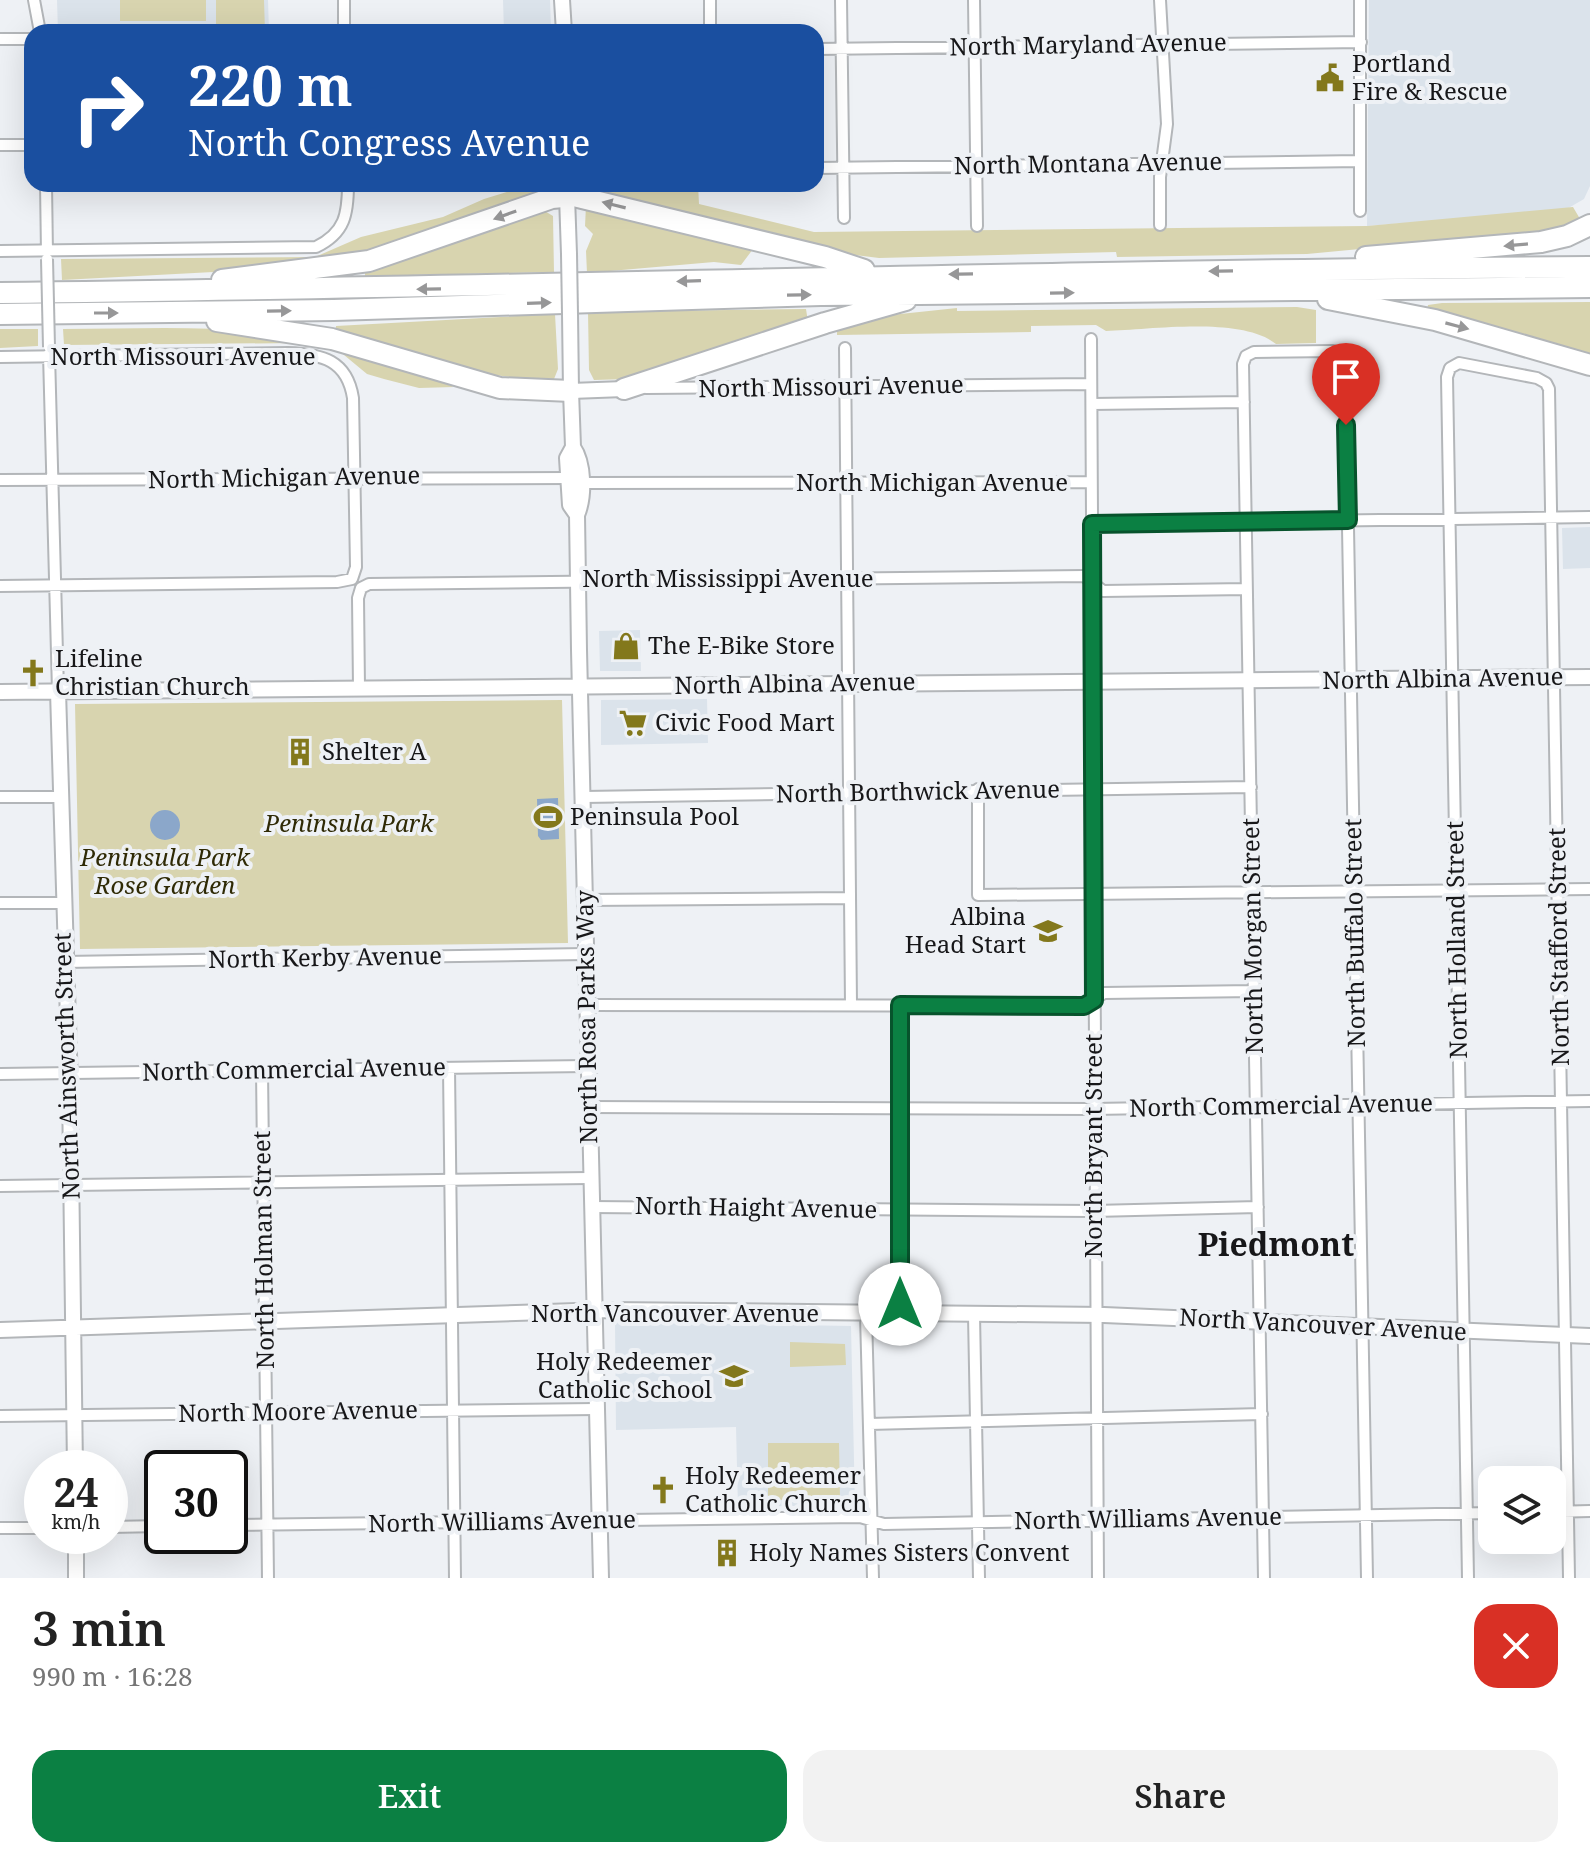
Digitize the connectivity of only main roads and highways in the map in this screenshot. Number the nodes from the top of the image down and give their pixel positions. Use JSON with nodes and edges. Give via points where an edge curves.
{"nodes":[{"id":1,"x":556,"y":192,"type":"edge"},
{"id":2,"x":582,"y":192,"type":"edge"},
{"id":3,"x":1590,"y":225,"type":"edge"},
{"id":4,"x":1590,"y":267,"type":"edge"},
{"id":5,"x":1299,"y":271,"type":"junction"},
{"id":6,"x":879,"y":275,"type":"junction"},
{"id":7,"x":1590,"y":287,"type":"edge"},
{"id":8,"x":1281,"y":290,"type":"junction"},
{"id":9,"x":131,"y":292,"type":"junction"},
{"id":10,"x":0,"y":293,"type":"edge"},
{"id":11,"x":928,"y":294,"type":"junction"},
{"id":12,"x":173,"y":313,"type":"junction"},
{"id":13,"x":0,"y":314,"type":"edge"},
{"id":14,"x":1590,"y":365,"type":"edge"},
{"id":15,"x":624,"y":389,"type":"road end"},
{"id":16,"x":571,"y":391,"type":"road end"}],
"edges":[{"from":1,"to":9,"type":"highway","one_way":true,"via":[[369,261]]},
{"from":6,"to":2,"type":"highway","one_way":true},
{"from":3,"to":5,"type":"highway","one_way":true,"via":[[1541,242],[1310,261]]},
{"from":4,"to":5,"type":"highway"},
{"from":5,"to":6,"type":"highway","one_way":true},
{"from":6,"to":9,"type":"highway","one_way":true},
{"from":7,"to":8,"type":"highway"},
{"from":11,"to":8,"type":"highway","one_way":true},
{"from":8,"to":14,"type":"highway","one_way":true,"via":[[1435,320]]},
{"from":9,"to":10,"type":"highway"},
{"from":12,"to":11,"type":"highway","one_way":true},
{"from":11,"to":15,"type":"highway"},
{"from":13,"to":12,"type":"highway","one_way":true},
{"from":12,"to":16,"type":"highway","via":[[332,339],[500,388]]}]}
